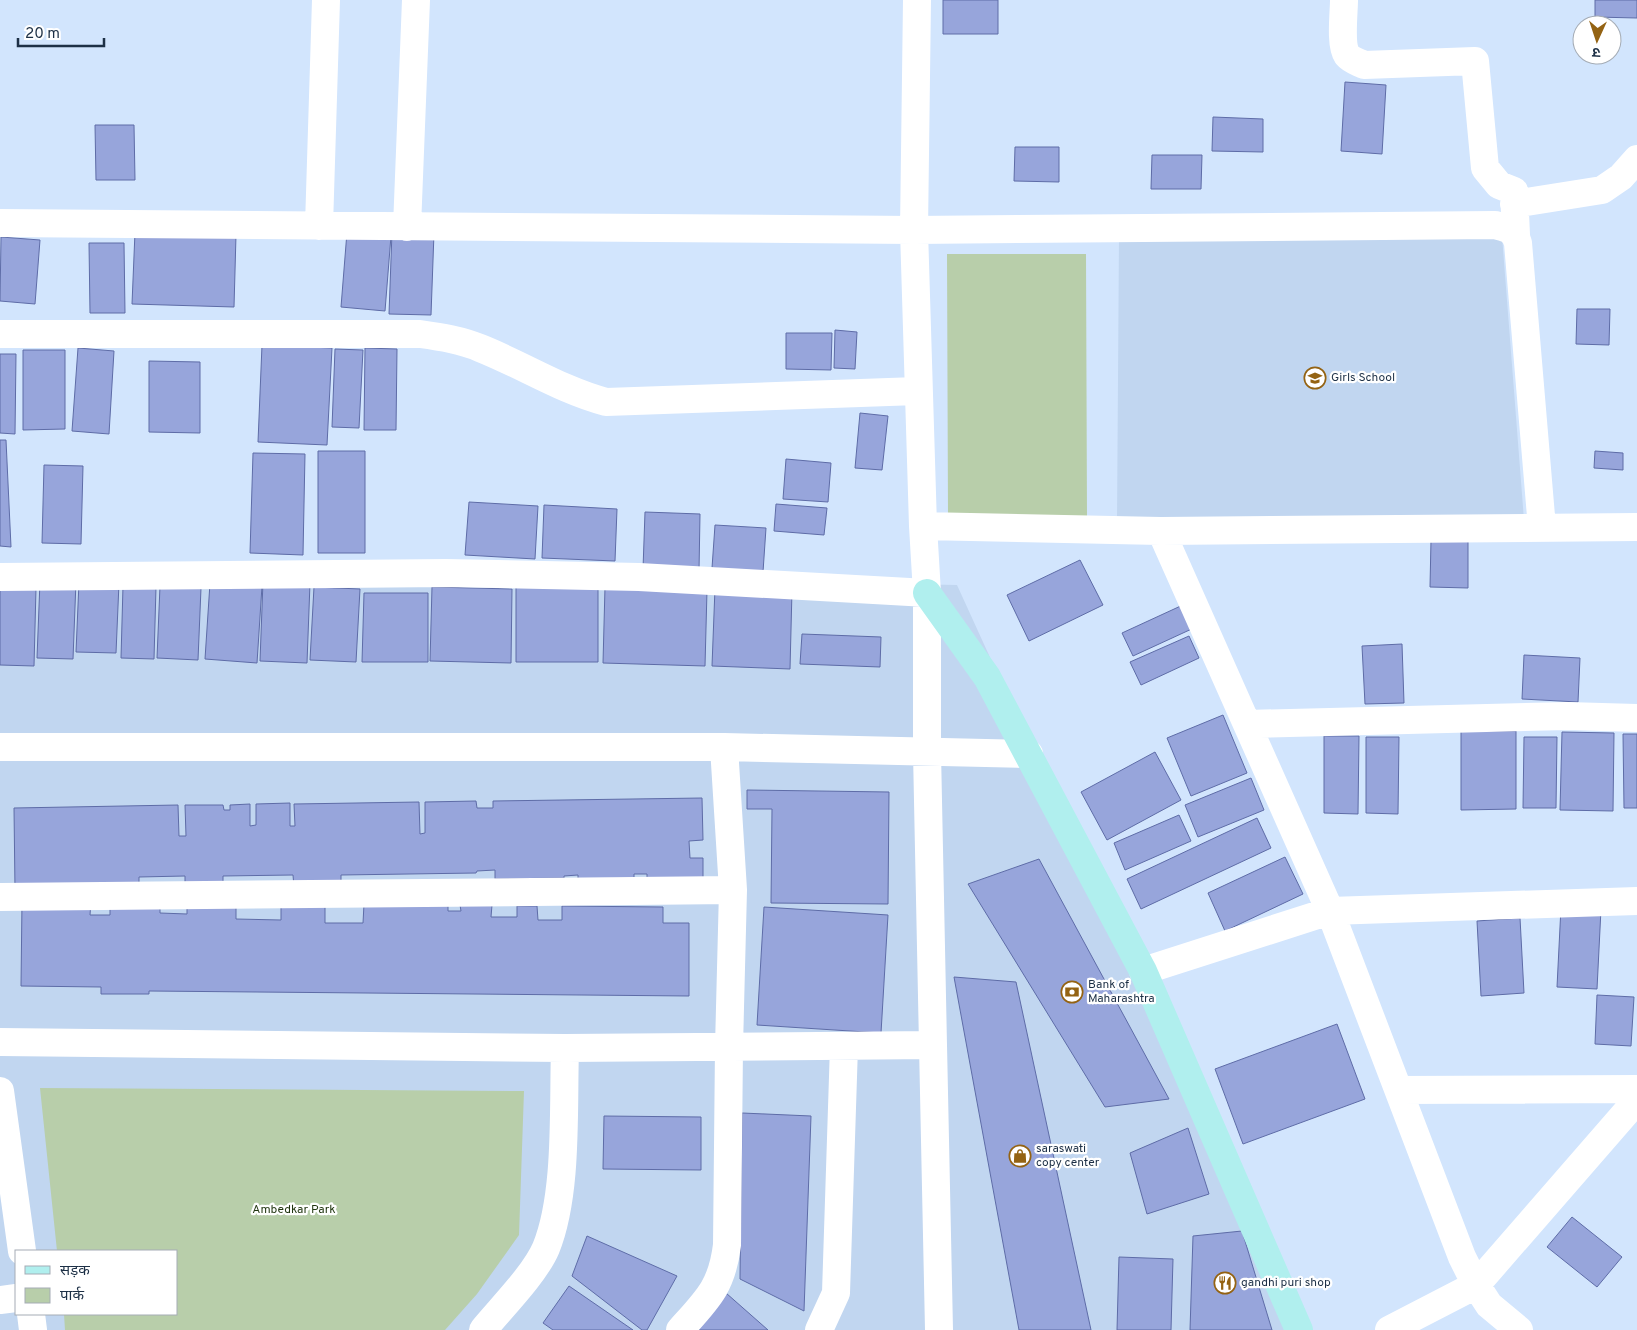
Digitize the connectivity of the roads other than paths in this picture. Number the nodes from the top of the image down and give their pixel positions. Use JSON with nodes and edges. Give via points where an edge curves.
{"nodes":[{"id":1,"x":326,"y":0,"type":"edge"},
{"id":2,"x":416,"y":0,"type":"edge"},
{"id":3,"x":917,"y":0,"type":"edge"},
{"id":4,"x":1344,"y":0,"type":"edge"},
{"id":5,"x":1637,"y":159,"type":"edge"},
{"id":6,"x":1514,"y":204,"type":"junction"},
{"id":7,"x":0,"y":223,"type":"edge"},
{"id":8,"x":319,"y":226,"type":"junction"},
{"id":9,"x":407,"y":227,"type":"junction"},
{"id":10,"x":914,"y":230,"type":"junction"},
{"id":11,"x":1516,"y":235,"type":"junction"},
{"id":12,"x":0,"y":334,"type":"edge"},
{"id":13,"x":917,"y":391,"type":"junction"},
{"id":14,"x":923,"y":526,"type":"junction"},
{"id":15,"x":1637,"y":527,"type":"edge"},
{"id":16,"x":1542,"y":528,"type":"junction"},
{"id":17,"x":1161,"y":531,"type":"junction"},
{"id":18,"x":0,"y":577,"type":"edge"},
{"id":19,"x":927,"y":593,"type":"junction"},
{"id":20,"x":1637,"y":718,"type":"edge"},
{"id":21,"x":1247,"y":724,"type":"junction"},
{"id":22,"x":0,"y":747,"type":"edge"},
{"id":23,"x":724,"y":747,"type":"junction"},
{"id":24,"x":927,"y":752,"type":"junction"},
{"id":25,"x":1029,"y":754,"type":"junction"},
{"id":26,"x":733,"y":890,"type":"junction"},
{"id":27,"x":0,"y":897,"type":"edge"},
{"id":28,"x":1637,"y":902,"type":"edge"},
{"id":29,"x":1330,"y":911,"type":"junction"},
{"id":30,"x":1143,"y":971,"type":"junction"},
{"id":31,"x":0,"y":1042,"type":"edge"},
{"id":32,"x":933,"y":1045,"type":"junction"},
{"id":33,"x":844,"y":1046,"type":"junction"},
{"id":34,"x":728,"y":1047,"type":"junction"},
{"id":35,"x":564,"y":1048,"type":"junction"},
{"id":36,"x":1637,"y":1089,"type":"edge"},
{"id":37,"x":1399,"y":1090,"type":"junction"},
{"id":38,"x":0,"y":1091,"type":"edge"},
{"id":39,"x":1637,"y":1100,"type":"edge"},
{"id":40,"x":22,"y":1250,"type":"edge"},
{"id":41,"x":1476,"y":1286,"type":"junction"},
{"id":42,"x":15,"y":1298,"type":"edge"},
{"id":43,"x":0,"y":1300,"type":"edge"},
{"id":44,"x":31,"y":1315,"type":"edge"},
{"id":45,"x":33,"y":1330,"type":"edge"},
{"id":46,"x":483,"y":1330,"type":"edge"},
{"id":47,"x":680,"y":1330,"type":"edge"},
{"id":48,"x":822,"y":1330,"type":"edge"},
{"id":49,"x":939,"y":1330,"type":"edge"},
{"id":50,"x":1300,"y":1330,"type":"edge"},
{"id":51,"x":1390,"y":1330,"type":"edge"},
{"id":52,"x":1518,"y":1330,"type":"edge"}],
"edges":[{"from":1,"to":8,"type":"street"},
{"from":2,"to":9,"type":"street"},
{"from":3,"to":10,"type":"street"},
{"from":4,"to":6,"type":"street","via":[[1343,41],[1346,54],[1364,65],[1476,60],[1485,168],[1499,184],[1514,191]]},
{"from":5,"to":6,"type":"street","via":[[1621,177],[1602,190]]},
{"from":6,"to":11,"type":"street"},
{"from":7,"to":8,"type":"street"},
{"from":8,"to":9,"type":"street"},
{"from":9,"to":10,"type":"street"},
{"from":10,"to":11,"type":"street","via":[[1496,226],[1508,228]]},
{"from":10,"to":13,"type":"street"},
{"from":11,"to":16,"type":"street"},
{"from":12,"to":13,"type":"street","via":[[420,334],[449,338],[479,348],[568,389],[606,402]]},
{"from":13,"to":14,"type":"street"},
{"from":14,"to":17,"type":"street"},
{"from":14,"to":19,"type":"street"},
{"from":15,"to":16,"type":"street"},
{"from":16,"to":17,"type":"street"},
{"from":17,"to":21,"type":"street"},
{"from":18,"to":19,"type":"street","via":[[446,573],[639,577]]},
{"from":19,"to":24,"type":"street"},
{"from":19,"to":25,"type":"main road","via":[[987,677]]},
{"from":20,"to":21,"type":"street","via":[[1567,716]]},
{"from":21,"to":29,"type":"street"},
{"from":22,"to":23,"type":"street"},
{"from":23,"to":24,"type":"street"},
{"from":23,"to":26,"type":"street"},
{"from":24,"to":25,"type":"street"},
{"from":24,"to":32,"type":"street"},
{"from":25,"to":30,"type":"main road"},
{"from":26,"to":27,"type":"street"},
{"from":26,"to":34,"type":"street"},
{"from":28,"to":29,"type":"street"},
{"from":29,"to":30,"type":"street"},
{"from":29,"to":37,"type":"street"},
{"from":30,"to":50,"type":"main road"},
{"from":31,"to":35,"type":"street"},
{"from":32,"to":33,"type":"street"},
{"from":32,"to":49,"type":"street"},
{"from":33,"to":34,"type":"street"},
{"from":33,"to":48,"type":"street","via":[[836,1292]]},
{"from":34,"to":35,"type":"street"},
{"from":34,"to":47,"type":"street","via":[[728,1245],[725,1265],[718,1285]]},
{"from":35,"to":46,"type":"street","via":[[560,1192],[554,1221],[538,1261]]},
{"from":36,"to":37,"type":"street"},
{"from":37,"to":41,"type":"street"},
{"from":38,"to":40,"type":"street"},
{"from":39,"to":41,"type":"street"},
{"from":41,"to":51,"type":"street"},
{"from":41,"to":52,"type":"street","via":[[1489,1305]]},
{"from":42,"to":43,"type":"street"},
{"from":44,"to":45,"type":"street"}]}
